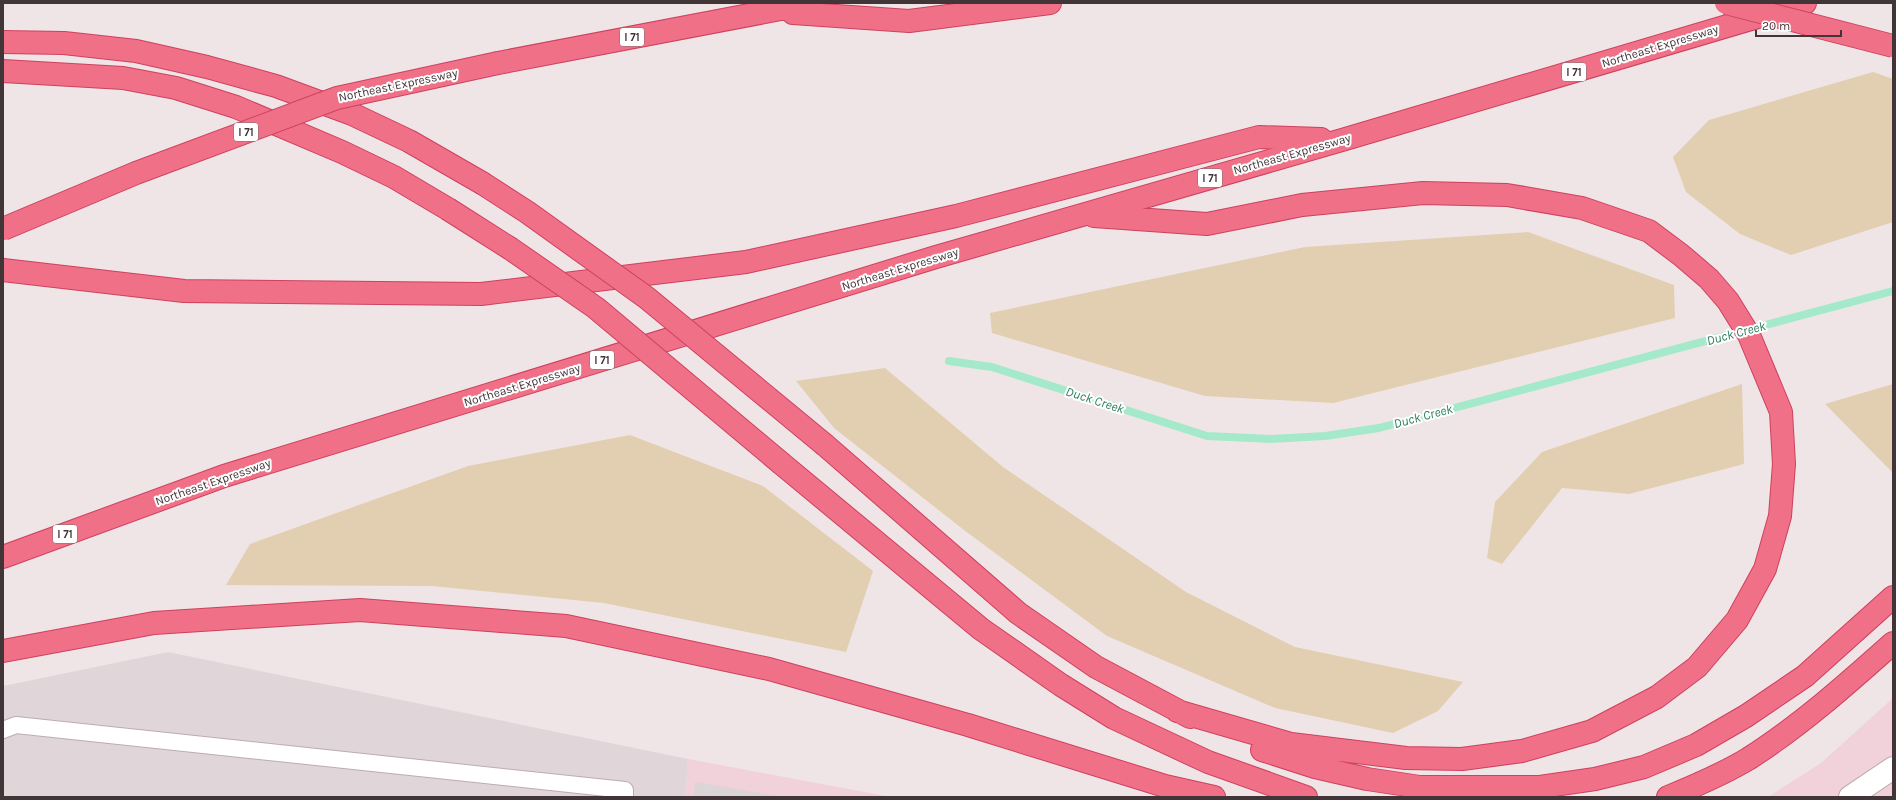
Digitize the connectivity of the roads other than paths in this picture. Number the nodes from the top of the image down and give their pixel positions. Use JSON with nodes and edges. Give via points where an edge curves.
{"nodes":[{"id":1,"x":812,"y":3,"type":"edge"},
{"id":2,"x":1050,"y":3,"type":"edge"},
{"id":3,"x":1726,"y":3,"type":"edge"},
{"id":4,"x":1805,"y":3,"type":"edge"},
{"id":5,"x":767,"y":11,"type":"junction"},
{"id":6,"x":3,"y":42,"type":"edge"},
{"id":7,"x":1893,"y":46,"type":"edge"},
{"id":8,"x":3,"y":71,"type":"edge"},
{"id":9,"x":1342,"y":140,"type":"junction"},
{"id":10,"x":1079,"y":215,"type":"junction"},
{"id":11,"x":3,"y":229,"type":"edge"},
{"id":12,"x":3,"y":270,"type":"edge"},
{"id":13,"x":3,"y":557,"type":"edge"},
{"id":14,"x":1893,"y":597,"type":"edge"},
{"id":15,"x":1893,"y":643,"type":"edge"},
{"id":16,"x":3,"y":651,"type":"edge"},
{"id":17,"x":1177,"y":710,"type":"junction"},
{"id":18,"x":3,"y":730,"type":"edge"},
{"id":19,"x":1893,"y":768,"type":"edge"},
{"id":20,"x":625,"y":797,"type":"edge"},
{"id":21,"x":1214,"y":797,"type":"edge"},
{"id":22,"x":1306,"y":797,"type":"edge"},
{"id":23,"x":1668,"y":797,"type":"edge"},
{"id":24,"x":1850,"y":797,"type":"edge"}],
"edges":[{"from":1,"to":5,"type":"highway","name":"Northeast Expressway","number":"I 71"},
{"from":2,"to":5,"type":"highway","via":[[909,21]]},
{"from":3,"to":7,"type":"highway","bridge":true},
{"from":4,"to":9,"type":"highway","name":"Northeast Expressway","number":"I 71"},
{"from":5,"to":11,"type":"highway","name":"Northeast Expressway","number":"I 71","bridge":true,"via":[[498,63],[337,98],[136,173]]},
{"from":6,"to":17,"type":"highway","bridge":true,"via":[[64,43],[136,51],[207,67],[276,86],[352,114],[409,141],[527,212],[647,298],[824,445],[1018,613],[1096,667]]},
{"from":8,"to":22,"type":"highway","bridge":true,"via":[[123,78],[176,88],[236,107],[394,177],[511,249],[596,308],[981,629],[1061,685],[1114,718],[1201,759]]},
{"from":9,"to":10,"type":"highway","name":"Northeast Expressway","number":"I 71"},
{"from":9,"to":12,"type":"highway","via":[[1259,137],[956,216],[746,262],[481,294],[184,291]]},
{"from":10,"to":13,"type":"highway","name":"Northeast Expressway","number":"I 71","via":[[224,476]]},
{"from":10,"to":17,"type":"highway","via":[[1207,224],[1302,205],[1423,193],[1507,195],[1582,208],[1649,232],[1681,254],[1709,278],[1728,301],[1749,335],[1781,412],[1784,464],[1780,516],[1765,569],[1737,620],[1697,667],[1657,697],[1592,731],[1522,751],[1462,759],[1406,758],[1291,744]]},
{"from":14,"to":17,"type":"highway","via":[[1805,676],[1746,716],[1696,745],[1644,767],[1595,779],[1540,787],[1420,787],[1367,779],[1314,767],[1255,748]]},
{"from":15,"to":23,"type":"highway","via":[[1808,715],[1747,759],[1700,784]]},
{"from":16,"to":21,"type":"highway","via":[[154,623],[360,610],[566,626],[768,669],[968,725],[1165,786]]},
{"from":18,"to":20,"type":"lane","via":[[16,725],[625,790]]},
{"from":19,"to":24,"type":"street"}]}
